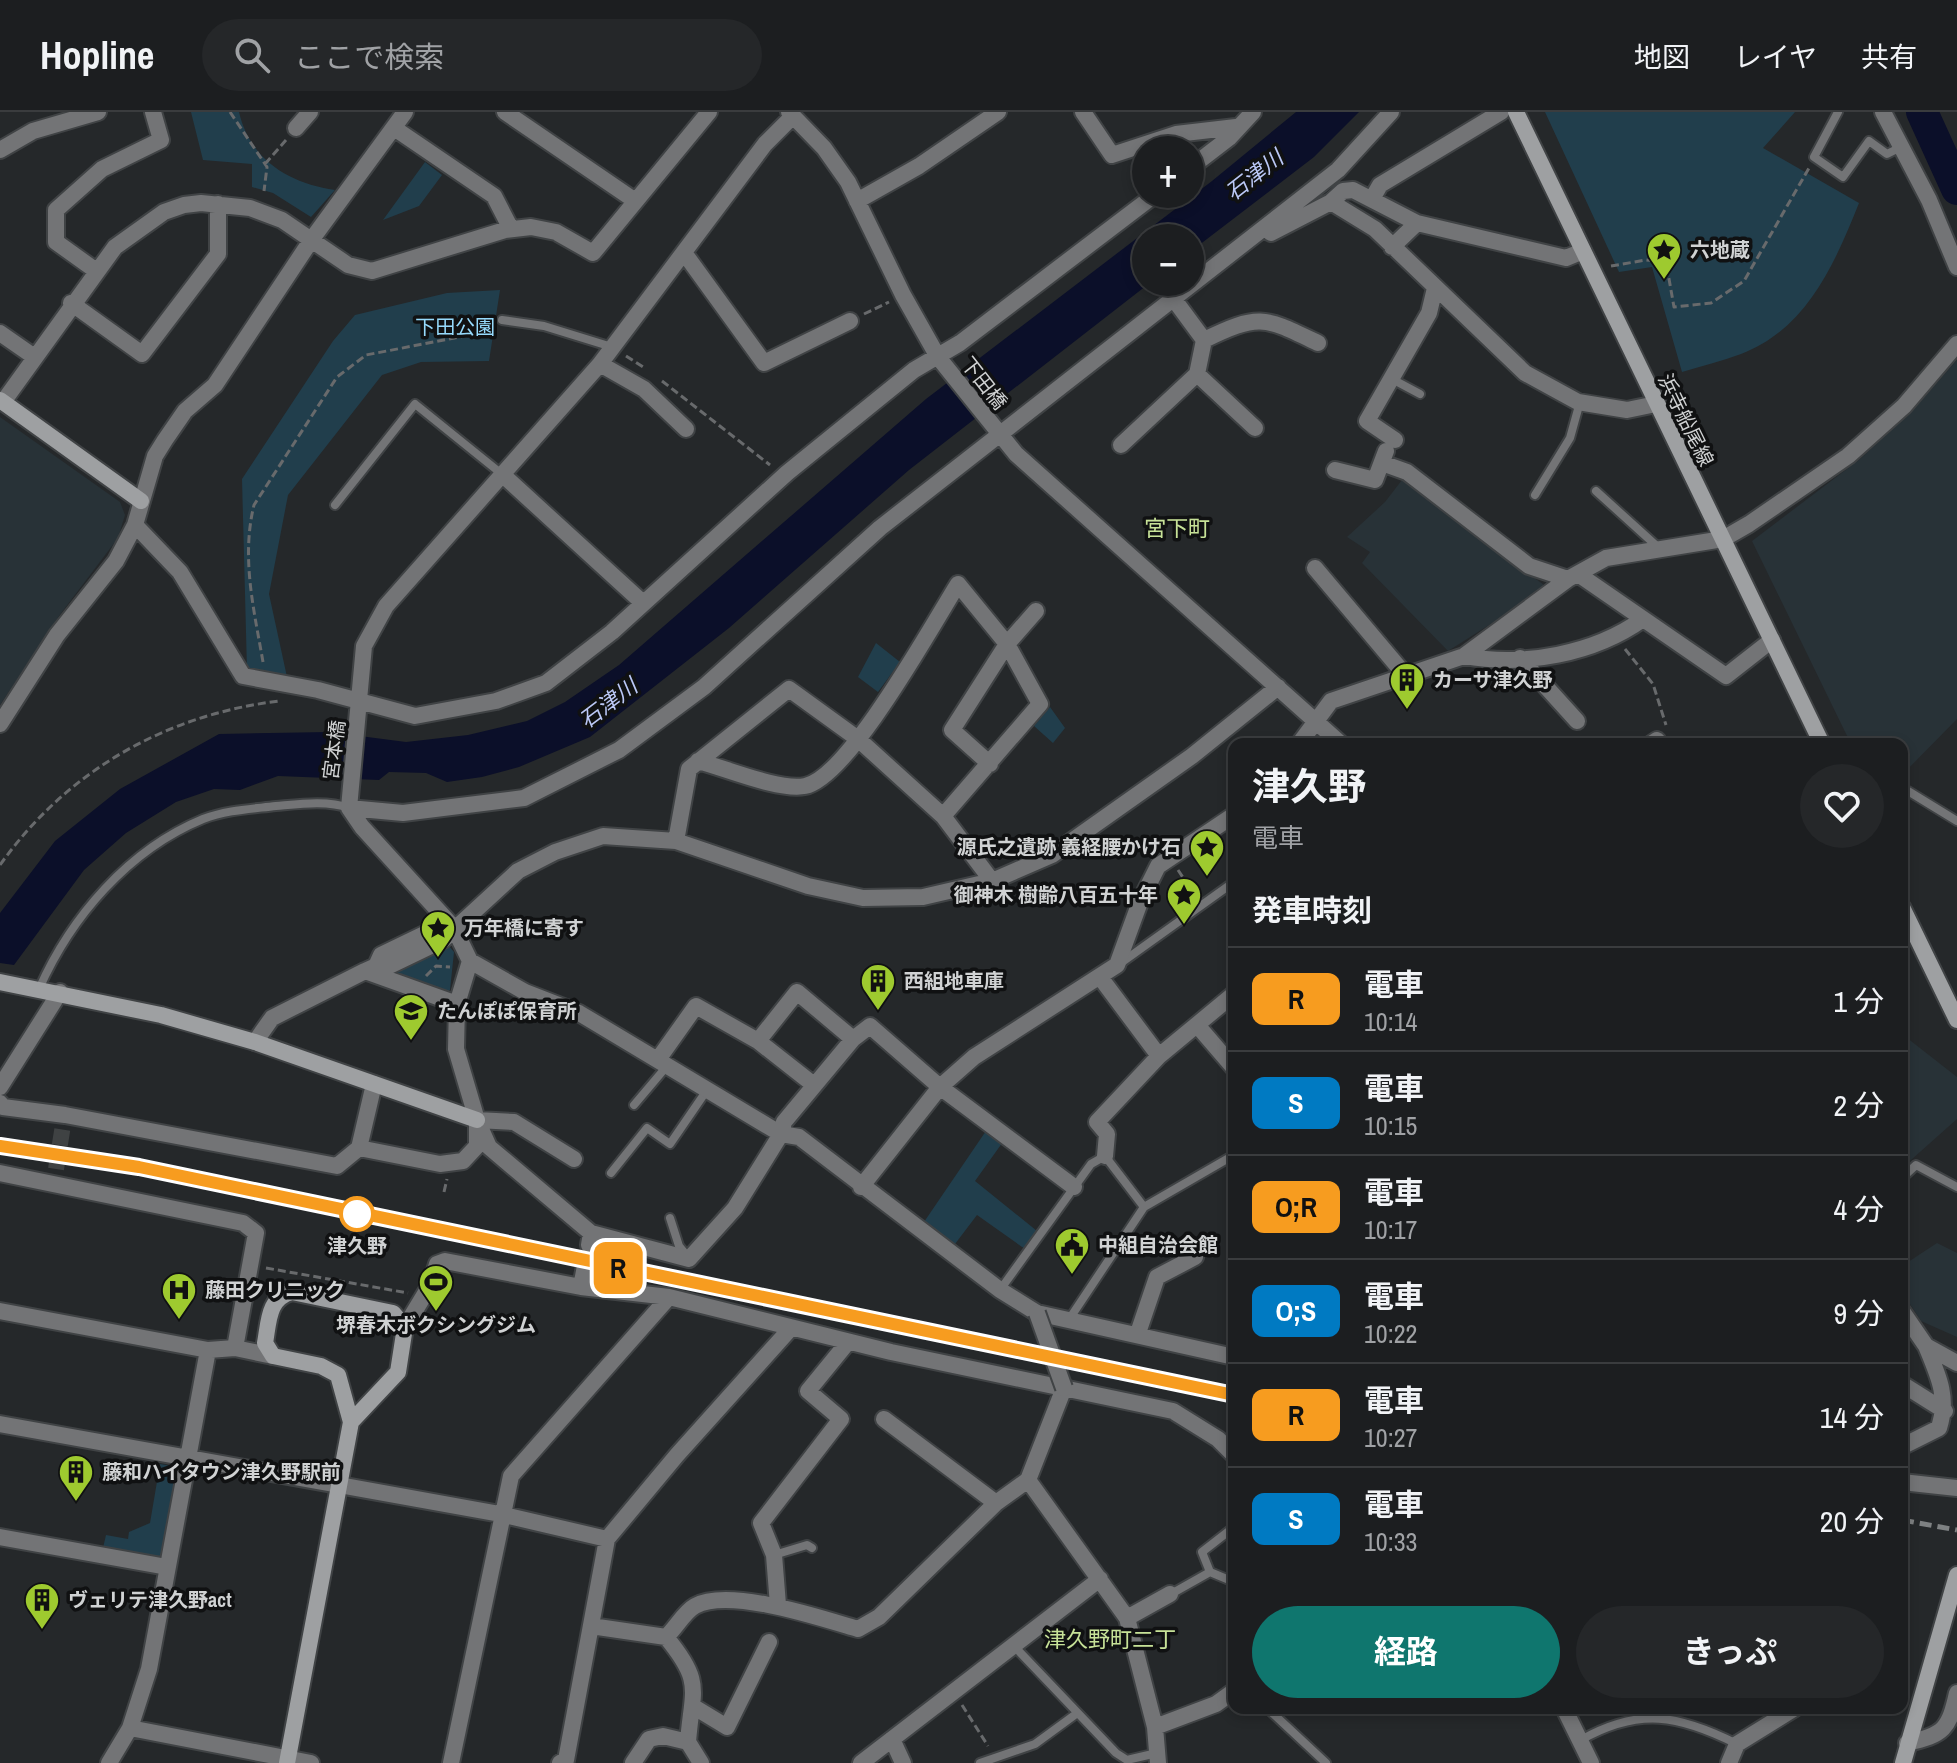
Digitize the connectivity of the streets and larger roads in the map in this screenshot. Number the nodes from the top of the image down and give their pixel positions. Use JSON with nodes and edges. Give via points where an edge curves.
{"nodes":[{"id":1,"x":98,"y":112,"type":"edge"},
{"id":2,"x":153,"y":112,"type":"edge"},
{"id":3,"x":310,"y":112,"type":"edge"},
{"id":4,"x":405,"y":112,"type":"edge"},
{"id":5,"x":505,"y":112,"type":"edge"},
{"id":6,"x":709,"y":112,"type":"edge"},
{"id":7,"x":998,"y":112,"type":"edge"},
{"id":8,"x":1253,"y":112,"type":"edge"},
{"id":9,"x":1391,"y":112,"type":"edge"},
{"id":10,"x":1501,"y":112,"type":"edge"},
{"id":11,"x":1516,"y":112,"type":"edge"},
{"id":12,"x":1883,"y":112,"type":"edge"},
{"id":13,"x":791,"y":114,"type":"edge"},
{"id":14,"x":1092,"y":116,"type":"edge"},
{"id":15,"x":1236,"y":127,"type":"junction"},
{"id":16,"x":296,"y":128,"type":"road end"},
{"id":17,"x":394,"y":128,"type":"junction"},
{"id":18,"x":0,"y":150,"type":"edge"},
{"id":19,"x":1204,"y":157,"type":"edge"},
{"id":20,"x":1372,"y":199,"type":"junction"},
{"id":21,"x":634,"y":200,"type":"junction"},
{"id":22,"x":857,"y":201,"type":"junction"},
{"id":23,"x":1331,"y":202,"type":"junction"},
{"id":24,"x":218,"y":204,"type":"junction"},
{"id":25,"x":1137,"y":208,"type":"edge"},
{"id":26,"x":1417,"y":223,"type":"junction"},
{"id":27,"x":511,"y":229,"type":"junction"},
{"id":28,"x":312,"y":239,"type":"junction"},
{"id":29,"x":1244,"y":245,"type":"junction"},
{"id":30,"x":1392,"y":247,"type":"junction"},
{"id":31,"x":1583,"y":251,"type":"junction"},
{"id":32,"x":685,"y":254,"type":"junction"},
{"id":33,"x":1957,"y":267,"type":"edge"},
{"id":34,"x":95,"y":270,"type":"junction"},
{"id":35,"x":1435,"y":288,"type":"junction"},
{"id":36,"x":1173,"y":298,"type":"junction"},
{"id":37,"x":71,"y":303,"type":"junction"},
{"id":38,"x":850,"y":321,"type":"road end"},
{"id":39,"x":0,"y":333,"type":"edge"},
{"id":40,"x":1204,"y":340,"type":"junction"},
{"id":41,"x":1318,"y":343,"type":"dead end"},
{"id":42,"x":1957,"y":344,"type":"edge"},
{"id":43,"x":33,"y":356,"type":"junction"},
{"id":44,"x":938,"y":357,"type":"junction"},
{"id":45,"x":600,"y":364,"type":"junction"},
{"id":46,"x":1197,"y":374,"type":"junction"},
{"id":47,"x":1,"y":401,"type":"edge"},
{"id":48,"x":1656,"y":404,"type":"junction"},
{"id":49,"x":1255,"y":428,"type":"dead end"},
{"id":50,"x":686,"y":429,"type":"dead end"},
{"id":51,"x":999,"y":433,"type":"junction"},
{"id":52,"x":1121,"y":445,"type":"dead end"},
{"id":53,"x":1388,"y":451,"type":"junction"},
{"id":54,"x":1335,"y":470,"type":"dead end"},
{"id":55,"x":504,"y":476,"type":"junction"},
{"id":56,"x":141,"y":501,"type":"junction"},
{"id":57,"x":135,"y":525,"type":"junction"},
{"id":58,"x":1723,"y":539,"type":"junction"},
{"id":59,"x":1315,"y":568,"type":"dead end"},
{"id":60,"x":1573,"y":576,"type":"junction"},
{"id":61,"x":643,"y":603,"type":"junction"},
{"id":62,"x":1036,"y":611,"type":"dead end"},
{"id":63,"x":1643,"y":619,"type":"junction"},
{"id":64,"x":1772,"y":640,"type":"junction"},
{"id":65,"x":1007,"y":644,"type":"junction"},
{"id":66,"x":1464,"y":656,"type":"junction"},
{"id":67,"x":1520,"y":658,"type":"junction"},
{"id":68,"x":1406,"y":676,"type":"junction"},
{"id":69,"x":1278,"y":687,"type":"junction"},
{"id":70,"x":359,"y":706,"type":"junction"},
{"id":71,"x":1313,"y":721,"type":"junction"},
{"id":72,"x":1577,"y":721,"type":"dead end"},
{"id":73,"x":0,"y":724,"type":"edge"},
{"id":74,"x":1303,"y":738,"type":"edge"},
{"id":75,"x":1334,"y":738,"type":"edge"},
{"id":76,"x":1819,"y":738,"type":"edge"},
{"id":77,"x":858,"y":739,"type":"junction"},
{"id":78,"x":698,"y":761,"type":"junction"},
{"id":79,"x":990,"y":764,"type":"junction"},
{"id":80,"x":349,"y":801,"type":"junction"},
{"id":81,"x":943,"y":816,"type":"junction"},
{"id":82,"x":1228,"y":819,"type":"edge"},
{"id":83,"x":676,"y":841,"type":"junction"},
{"id":84,"x":992,"y":881,"type":"junction"},
{"id":85,"x":1908,"y":919,"type":"edge"},
{"id":86,"x":448,"y":933,"type":"junction"},
{"id":87,"x":468,"y":966,"type":"junction"},
{"id":88,"x":376,"y":968,"type":"junction"},
{"id":89,"x":1100,"y":977,"type":"junction"},
{"id":90,"x":0,"y":982,"type":"edge"},
{"id":91,"x":60,"y":992,"type":"junction"},
{"id":92,"x":1228,"y":999,"type":"edge"},
{"id":93,"x":457,"y":1004,"type":"junction"},
{"id":94,"x":1957,"y":1020,"type":"edge"},
{"id":95,"x":1197,"y":1025,"type":"junction"},
{"id":96,"x":853,"y":1039,"type":"junction"},
{"id":97,"x":758,"y":1041,"type":"junction"},
{"id":98,"x":255,"y":1042,"type":"junction"},
{"id":99,"x":1159,"y":1056,"type":"junction"},
{"id":100,"x":663,"y":1061,"type":"junction"},
{"id":101,"x":1228,"y":1061,"type":"edge"},
{"id":102,"x":374,"y":1084,"type":"junction"},
{"id":103,"x":814,"y":1085,"type":"junction"},
{"id":104,"x":0,"y":1087,"type":"edge"},
{"id":105,"x":940,"y":1087,"type":"junction"},
{"id":106,"x":0,"y":1103,"type":"edge"},
{"id":107,"x":477,"y":1120,"type":"junction"},
{"id":108,"x":781,"y":1134,"type":"junction"},
{"id":109,"x":359,"y":1148,"type":"junction"},
{"id":110,"x":1105,"y":1156,"type":"road end"},
{"id":111,"x":574,"y":1159,"type":"dead end"},
{"id":112,"x":0,"y":1173,"type":"edge"},
{"id":113,"x":861,"y":1187,"type":"junction"},
{"id":114,"x":1074,"y":1187,"type":"road end"},
{"id":115,"x":1195,"y":1257,"type":"dead end"},
{"id":116,"x":585,"y":1266,"type":"dead end"},
{"id":117,"x":581,"y":1287,"type":"junction"},
{"id":118,"x":669,"y":1297,"type":"junction"},
{"id":119,"x":0,"y":1311,"type":"edge"},
{"id":120,"x":1037,"y":1313,"type":"junction"},
{"id":121,"x":1908,"y":1320,"type":"edge"},
{"id":122,"x":405,"y":1327,"type":"junction"},
{"id":123,"x":791,"y":1328,"type":"junction"},
{"id":124,"x":1138,"y":1333,"type":"junction"},
{"id":125,"x":848,"y":1342,"type":"junction"},
{"id":126,"x":1926,"y":1346,"type":"junction"},
{"id":127,"x":235,"y":1348,"type":"junction"},
{"id":128,"x":208,"y":1350,"type":"junction"},
{"id":129,"x":273,"y":1356,"type":"junction"},
{"id":130,"x":1228,"y":1356,"type":"edge"},
{"id":131,"x":1957,"y":1363,"type":"edge"},
{"id":132,"x":1064,"y":1388,"type":"junction"},
{"id":133,"x":1908,"y":1388,"type":"edge"},
{"id":134,"x":1945,"y":1411,"type":"junction"},
{"id":135,"x":884,"y":1419,"type":"dead end"},
{"id":136,"x":351,"y":1422,"type":"junction"},
{"id":137,"x":0,"y":1424,"type":"edge"},
{"id":138,"x":1908,"y":1444,"type":"edge"},
{"id":139,"x":1228,"y":1449,"type":"edge"},
{"id":140,"x":187,"y":1459,"type":"junction"},
{"id":141,"x":1028,"y":1480,"type":"junction"},
{"id":142,"x":1908,"y":1483,"type":"edge"},
{"id":143,"x":340,"y":1487,"type":"junction"},
{"id":144,"x":1957,"y":1488,"type":"edge"},
{"id":145,"x":996,"y":1503,"type":"junction"},
{"id":146,"x":500,"y":1514,"type":"junction"},
{"id":147,"x":0,"y":1537,"type":"edge"},
{"id":148,"x":607,"y":1539,"type":"junction"},
{"id":149,"x":167,"y":1567,"type":"junction"},
{"id":150,"x":1957,"y":1575,"type":"edge"},
{"id":151,"x":1100,"y":1579,"type":"junction"},
{"id":152,"x":1170,"y":1594,"type":"road end"},
{"id":153,"x":778,"y":1605,"type":"junction"},
{"id":154,"x":1127,"y":1618,"type":"junction"},
{"id":155,"x":591,"y":1626,"type":"junction"},
{"id":156,"x":666,"y":1637,"type":"junction"},
{"id":157,"x":769,"y":1642,"type":"dead end"},
{"id":158,"x":1957,"y":1693,"type":"edge"},
{"id":159,"x":1228,"y":1695,"type":"edge"},
{"id":160,"x":694,"y":1707,"type":"junction"},
{"id":161,"x":1567,"y":1714,"type":"edge"},
{"id":162,"x":1785,"y":1714,"type":"edge"},
{"id":163,"x":1155,"y":1727,"type":"junction"},
{"id":164,"x":130,"y":1728,"type":"junction"},
{"id":165,"x":892,"y":1739,"type":"junction"},
{"id":166,"x":688,"y":1742,"type":"junction"},
{"id":167,"x":1907,"y":1743,"type":"junction"},
{"id":168,"x":1157,"y":1758,"type":"edge"},
{"id":169,"x":288,"y":1760,"type":"edge"},
{"id":170,"x":109,"y":1763,"type":"edge"},
{"id":171,"x":311,"y":1763,"type":"edge"},
{"id":172,"x":451,"y":1763,"type":"edge"},
{"id":173,"x":560,"y":1763,"type":"edge"},
{"id":174,"x":633,"y":1763,"type":"edge"},
{"id":175,"x":701,"y":1763,"type":"edge"},
{"id":176,"x":861,"y":1763,"type":"edge"},
{"id":177,"x":903,"y":1763,"type":"edge"},
{"id":178,"x":1591,"y":1763,"type":"edge"},
{"id":179,"x":1729,"y":1763,"type":"edge"},
{"id":180,"x":1903,"y":1763,"type":"edge"}],
"edges":[{"from":1,"to":18,"type":"street","via":[[33,131]]},
{"from":2,"to":34,"type":"street","via":[[161,140],[102,169],[56,210],[56,242]]},
{"from":3,"to":16,"type":"street"},
{"from":4,"to":17,"type":"street"},
{"from":5,"to":21,"type":"street"},
{"from":6,"to":21,"type":"street"},
{"from":7,"to":22,"type":"street"},
{"from":8,"to":15,"type":"street"},
{"from":9,"to":29,"type":"street","via":[[1338,170]]},
{"from":10,"to":20,"type":"street","via":[[1380,185]]},
{"from":11,"to":31,"type":"street","name":"浜寺船尾線"},
{"from":12,"to":33,"type":"street"},
{"from":13,"to":22,"type":"street","name":"下田橋","via":[[824,148]]},
{"from":13,"to":32,"type":"street","name":"宮本橋"},
{"from":14,"to":15,"type":"street","via":[[1112,155],[1176,134]]},
{"from":15,"to":19,"type":"street"},
{"from":17,"to":27,"type":"street","via":[[494,196]]},
{"from":17,"to":28,"type":"street"},
{"from":20,"to":23,"type":"street","via":[[1353,190]]},
{"from":20,"to":26,"type":"street"},
{"from":21,"to":27,"type":"street","via":[[593,253],[556,232]]},
{"from":22,"to":44,"type":"street","name":"下田橋"},
{"from":23,"to":29,"type":"street"},
{"from":23,"to":30,"type":"street","via":[[1375,229]]},
{"from":24,"to":28,"type":"street","via":[[250,208]]},
{"from":24,"to":34,"type":"street","via":[[164,212],[125,237]]},
{"from":24,"to":37,"type":"street","via":[[218,254],[142,354]]},
{"from":25,"to":44,"type":"street"},
{"from":26,"to":30,"type":"street"},
{"from":26,"to":31,"type":"street","via":[[1566,258]]},
{"from":27,"to":28,"type":"street","via":[[372,271],[348,265]]},
{"from":28,"to":56,"type":"street","via":[[215,385],[185,411],[165,440]]},
{"from":29,"to":36,"type":"street"},
{"from":30,"to":35,"type":"street"},
{"from":31,"to":48,"type":"street","name":"浜寺船尾線"},
{"from":32,"to":38,"type":"street","via":[[764,363]]},
{"from":32,"to":45,"type":"street","name":"宮本橋"},
{"from":34,"to":37,"type":"street"},
{"from":35,"to":48,"type":"street","via":[[1525,373],[1580,402],[1627,410]]},
{"from":35,"to":53,"type":"street","via":[[1429,313],[1367,421]]},
{"from":36,"to":40,"type":"street"},
{"from":36,"to":51,"type":"street"},
{"from":37,"to":43,"type":"street"},
{"from":39,"to":43,"type":"street"},
{"from":40,"to":41,"type":"street","via":[[1238,323],[1271,321]]},
{"from":40,"to":46,"type":"street"},
{"from":42,"to":58,"type":"street","via":[[1904,406],[1848,456]]},
{"from":43,"to":47,"type":"street"},
{"from":44,"to":51,"type":"street","name":"下田橋"},
{"from":44,"to":61,"type":"street","via":[[914,370],[783,477]]},
{"from":45,"to":50,"type":"street","via":[[644,389]]},
{"from":45,"to":55,"type":"street","name":"宮本橋"},
{"from":46,"to":49,"type":"street"},
{"from":46,"to":52,"type":"street"},
{"from":47,"to":56,"type":"street"},
{"from":48,"to":58,"type":"street","name":"浜寺船尾線"},
{"from":51,"to":69,"type":"street","name":"下田橋","via":[[1016,454]]},
{"from":51,"to":80,"type":"street","via":[[865,540],[704,687],[619,750],[524,798],[403,813]]},
{"from":53,"to":54,"type":"street","via":[[1375,480]]},
{"from":53,"to":60,"type":"street","via":[[1407,472],[1529,566]]},
{"from":55,"to":61,"type":"street"},
{"from":55,"to":70,"type":"street","name":"宮本橋","via":[[386,606],[364,646]]},
{"from":56,"to":57,"type":"street"},
{"from":57,"to":70,"type":"street","via":[[180,572],[243,676]]},
{"from":57,"to":73,"type":"street","via":[[116,561],[57,635]]},
{"from":58,"to":60,"type":"street","via":[[1606,558]]},
{"from":58,"to":64,"type":"street","name":"浜寺船尾線"},
{"from":59,"to":68,"type":"street"},
{"from":60,"to":63,"type":"street"},
{"from":60,"to":66,"type":"street"},
{"from":61,"to":70,"type":"street","via":[[546,683],[520,694],[415,716]]},
{"from":62,"to":65,"type":"street"},
{"from":63,"to":64,"type":"street","via":[[1726,676]]},
{"from":63,"to":67,"type":"street","via":[[1591,649]]},
{"from":64,"to":76,"type":"street","name":"浜寺船尾線"},
{"from":65,"to":77,"type":"street","via":[[958,584]]},
{"from":65,"to":79,"type":"street","via":[[1040,704]]},
{"from":65,"to":79,"type":"street","via":[[952,730]]},
{"from":66,"to":67,"type":"street","via":[[1494,662]]},
{"from":66,"to":68,"type":"street"},
{"from":67,"to":72,"type":"street"},
{"from":68,"to":71,"type":"street","via":[[1331,701]]},
{"from":69,"to":71,"type":"street","name":"下田橋"},
{"from":69,"to":84,"type":"street","via":[[1192,756],[1052,855]]},
{"from":70,"to":80,"type":"street","name":"宮本橋"},
{"from":71,"to":74,"type":"street"},
{"from":71,"to":75,"type":"street","name":"下田橋"},
{"from":77,"to":78,"type":"street","via":[[822,778],[806,786],[786,786]]},
{"from":77,"to":78,"type":"street","via":[[789,689]]},
{"from":77,"to":81,"type":"street"},
{"from":78,"to":83,"type":"street","via":[[689,769]]},
{"from":79,"to":81,"type":"street"},
{"from":80,"to":86,"type":"street","via":[[362,827]]},
{"from":81,"to":84,"type":"street"},
{"from":82,"to":89,"type":"street","via":[[1158,866],[1117,965]]},
{"from":83,"to":84,"type":"street","via":[[808,886],[863,898],[923,897]]},
{"from":83,"to":86,"type":"street","via":[[603,836],[555,852],[518,871]]},
{"from":85,"to":94,"type":"street"},
{"from":86,"to":87,"type":"street"},
{"from":86,"to":88,"type":"street","via":[[439,927],[381,955]]},
{"from":87,"to":93,"type":"street"},
{"from":87,"to":100,"type":"street","via":[[579,1013]]},
{"from":88,"to":93,"type":"street"},
{"from":88,"to":98,"type":"street","via":[[272,1018]]},
{"from":89,"to":99,"type":"street"},
{"from":89,"to":105,"type":"street","via":[[974,1057]]},
{"from":90,"to":91,"type":"street"},
{"from":91,"to":98,"type":"street"},
{"from":91,"to":104,"type":"street"},
{"from":92,"to":95,"type":"street"},
{"from":93,"to":107,"type":"street","via":[[456,1049]]},
{"from":95,"to":99,"type":"street"},
{"from":95,"to":101,"type":"street"},
{"from":96,"to":97,"type":"street","via":[[797,992]]},
{"from":96,"to":103,"type":"street"},
{"from":96,"to":105,"type":"street","via":[[870,1026]]},
{"from":97,"to":100,"type":"street","via":[[696,1006]]},
{"from":97,"to":103,"type":"street"},
{"from":98,"to":102,"type":"street"},
{"from":99,"to":110,"type":"street","via":[[1097,1122],[1107,1134]]},
{"from":100,"to":108,"type":"street"},
{"from":102,"to":107,"type":"street"},
{"from":102,"to":109,"type":"street"},
{"from":103,"to":108,"type":"street","via":[[784,1122]]},
{"from":105,"to":113,"type":"street"},
{"from":105,"to":114,"type":"street"},
{"from":106,"to":109,"type":"street","via":[[64,1120],[337,1166]]},
{"from":107,"to":108,"type":"street","via":[[489,1147],[590,1239],[689,1259],[735,1208]]},
{"from":107,"to":109,"type":"street","via":[[477,1146],[463,1161],[440,1164]]},
{"from":107,"to":111,"type":"street","via":[[514,1122]]},
{"from":108,"to":113,"type":"street","via":[[799,1137]]},
{"from":112,"to":127,"type":"street","via":[[55,1176],[243,1223],[256,1233]]},
{"from":113,"to":120,"type":"street"},
{"from":115,"to":124,"type":"street","via":[[1157,1277]]},
{"from":116,"to":117,"type":"street"},
{"from":117,"to":118,"type":"street"},
{"from":117,"to":122,"type":"street","via":[[445,1261],[437,1264]]},
{"from":118,"to":123,"type":"street"},
{"from":118,"to":146,"type":"street","via":[[511,1476]]},
{"from":119,"to":128,"type":"street"},
{"from":120,"to":124,"type":"street"},
{"from":120,"to":132,"type":"street","bridge":true},
{"from":121,"to":126,"type":"street"},
{"from":122,"to":129,"type":"street","via":[[393,1313],[292,1292],[273,1303],[265,1343]]},
{"from":122,"to":136,"type":"street","via":[[398,1372]]},
{"from":123,"to":125,"type":"street"},
{"from":123,"to":148,"type":"street"},
{"from":124,"to":130,"type":"street"},
{"from":125,"to":132,"type":"street"},
{"from":125,"to":153,"type":"street","via":[[808,1391],[841,1419],[761,1523],[774,1555]]},
{"from":126,"to":131,"type":"street"},
{"from":126,"to":134,"type":"street","via":[[1945,1394]]},
{"from":127,"to":128,"type":"street"},
{"from":127,"to":129,"type":"street"},
{"from":128,"to":140,"type":"street"},
{"from":129,"to":136,"type":"street","via":[[338,1375]]},
{"from":132,"to":139,"type":"street","via":[[1173,1411]]},
{"from":132,"to":141,"type":"street"},
{"from":133,"to":134,"type":"street"},
{"from":134,"to":138,"type":"street","via":[[1939,1428]]},
{"from":135,"to":145,"type":"street"},
{"from":136,"to":143,"type":"street"},
{"from":137,"to":140,"type":"street"},
{"from":140,"to":143,"type":"street"},
{"from":140,"to":149,"type":"street"},
{"from":141,"to":145,"type":"street"},
{"from":141,"to":151,"type":"street"},
{"from":142,"to":144,"type":"street"},
{"from":143,"to":146,"type":"street"},
{"from":143,"to":169,"type":"street"},
{"from":145,"to":153,"type":"street","via":[[879,1617],[858,1629]]},
{"from":146,"to":148,"type":"street"},
{"from":146,"to":172,"type":"street"},
{"from":147,"to":149,"type":"street"},
{"from":148,"to":155,"type":"street"},
{"from":149,"to":164,"type":"street","via":[[149,1669]]},
{"from":150,"to":167,"type":"street"},
{"from":151,"to":154,"type":"street"},
{"from":151,"to":165,"type":"street"},
{"from":152,"to":154,"type":"street"},
{"from":153,"to":156,"type":"street","via":[[709,1601],[692,1607]]},
{"from":154,"to":163,"type":"street"},
{"from":155,"to":156,"type":"street"},
{"from":155,"to":173,"type":"street","via":[[566,1760]]},
{"from":156,"to":160,"type":"street","via":[[692,1676]]},
{"from":157,"to":160,"type":"street","via":[[727,1727]]},
{"from":158,"to":167,"type":"street","via":[[1950,1722],[1934,1737]]},
{"from":159,"to":163,"type":"street"},
{"from":160,"to":166,"type":"street"},
{"from":161,"to":178,"type":"street"},
{"from":162,"to":179,"type":"street","via":[[1737,1744]]},
{"from":163,"to":168,"type":"street"},
{"from":164,"to":169,"type":"street"},
{"from":164,"to":170,"type":"street"},
{"from":165,"to":176,"type":"street"},
{"from":165,"to":177,"type":"street"},
{"from":166,"to":174,"type":"street","via":[[663,1736],[649,1739]]},
{"from":166,"to":175,"type":"street"},
{"from":167,"to":180,"type":"street"},
{"from":169,"to":171,"type":"street"}]}
